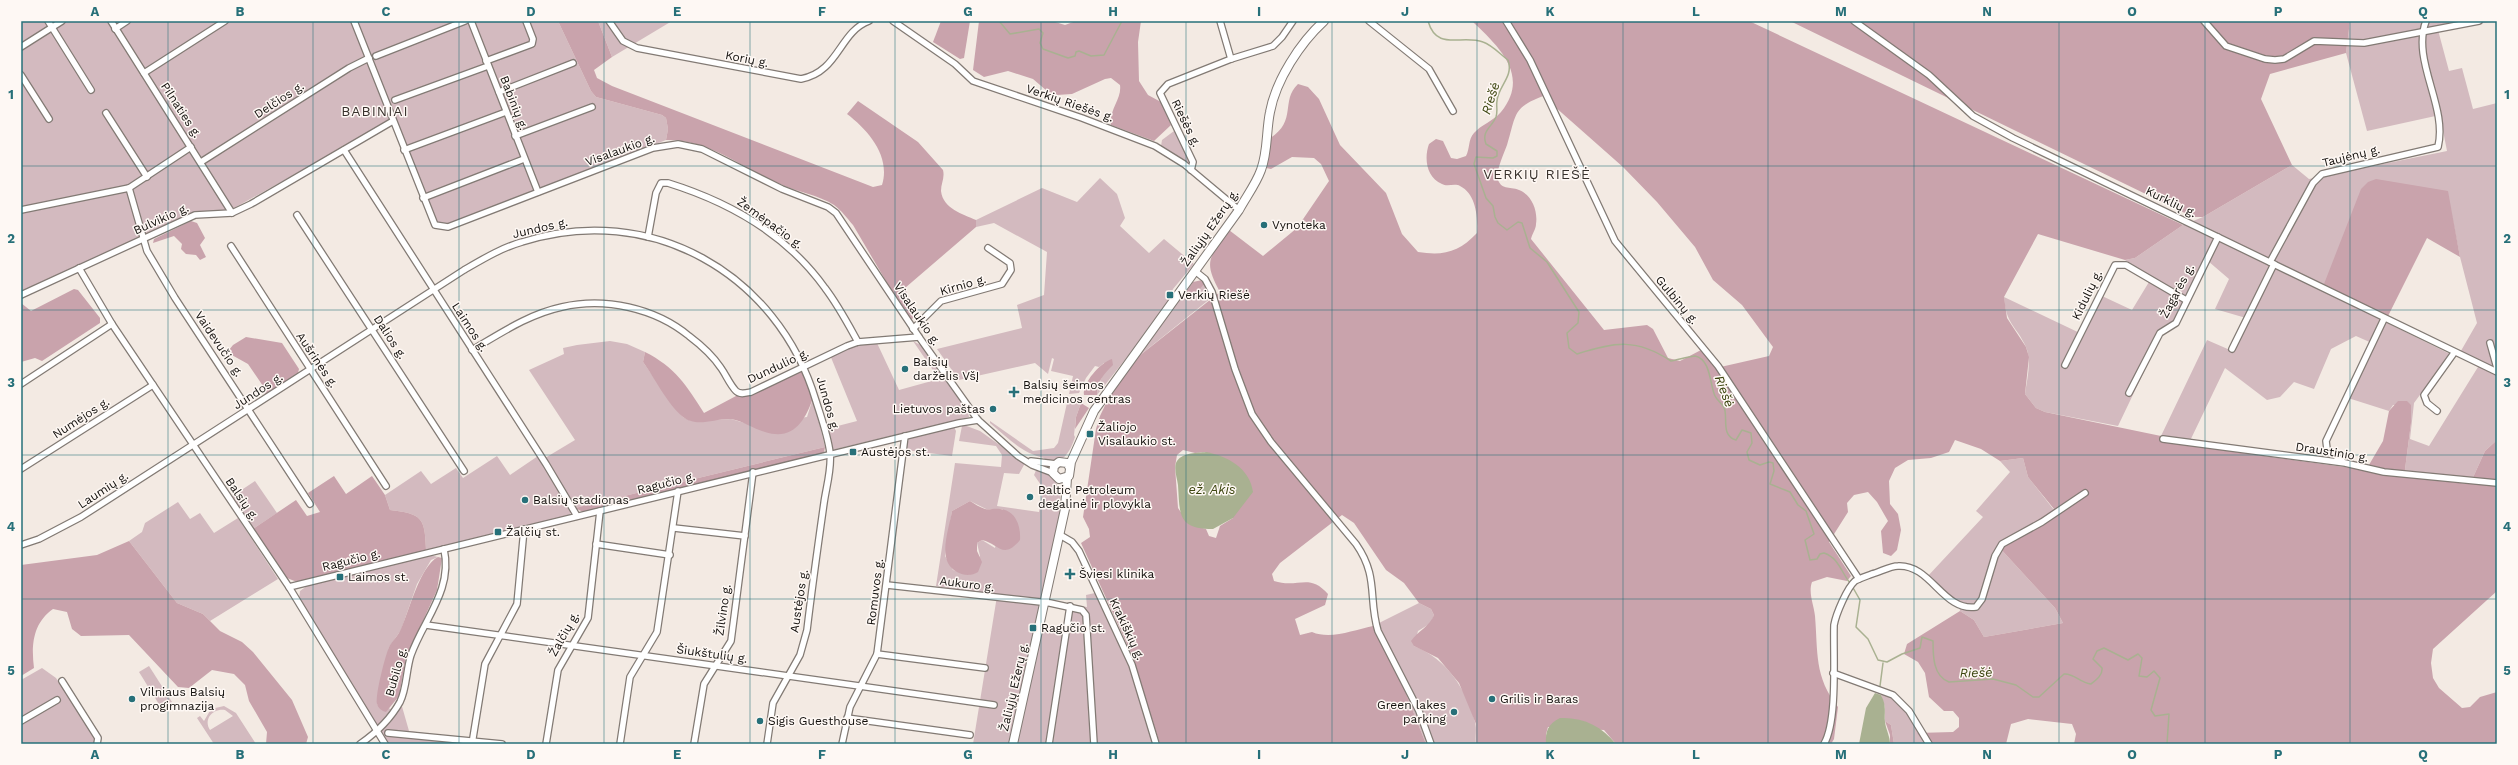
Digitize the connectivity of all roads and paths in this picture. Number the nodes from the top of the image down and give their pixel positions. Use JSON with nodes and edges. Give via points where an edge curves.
{"nodes":[{"id":1,"x":48,"y":21,"type":"edge"},
{"id":2,"x":62,"y":21,"type":"edge"},
{"id":3,"x":110,"y":21,"type":"edge"},
{"id":4,"x":127,"y":21,"type":"edge"},
{"id":5,"x":225,"y":21,"type":"edge"},
{"id":6,"x":354,"y":21,"type":"edge"},
{"id":7,"x":465,"y":21,"type":"edge"},
{"id":8,"x":471,"y":21,"type":"edge"},
{"id":9,"x":526,"y":21,"type":"edge"},
{"id":10,"x":609,"y":21,"type":"edge"},
{"id":11,"x":869,"y":21,"type":"edge"},
{"id":12,"x":888,"y":21,"type":"edge"},
{"id":13,"x":1220,"y":21,"type":"edge"},
{"id":14,"x":1293,"y":21,"type":"edge"},
{"id":15,"x":1324,"y":21,"type":"edge"},
{"id":16,"x":1368,"y":21,"type":"edge"},
{"id":17,"x":1506,"y":21,"type":"edge"},
{"id":18,"x":1854,"y":21,"type":"edge"},
{"id":19,"x":2204,"y":21,"type":"edge"},
{"id":20,"x":2426,"y":21,"type":"edge"},
{"id":21,"x":2479,"y":21,"type":"edge"},
{"id":22,"x":894,"y":22,"type":"edge"},
{"id":23,"x":52,"y":28,"type":"junction"},
{"id":24,"x":115,"y":29,"type":"junction"},
{"id":25,"x":2423,"y":30,"type":"junction"},
{"id":26,"x":21,"y":47,"type":"edge"},
{"id":27,"x":376,"y":56,"type":"dead end"},
{"id":28,"x":369,"y":58,"type":"junction"},
{"id":29,"x":1231,"y":59,"type":"junction"},
{"id":30,"x":573,"y":63,"type":"dead end"},
{"id":31,"x":487,"y":64,"type":"junction"},
{"id":32,"x":144,"y":72,"type":"junction"},
{"id":33,"x":21,"y":75,"type":"edge"},
{"id":34,"x":91,"y":90,"type":"dead end"},
{"id":35,"x":499,"y":92,"type":"junction"},
{"id":36,"x":395,"y":100,"type":"dead end"},
{"id":37,"x":592,"y":107,"type":"dead end"},
{"id":38,"x":1453,"y":111,"type":"dead end"},
{"id":39,"x":506,"y":112,"type":"junction"},
{"id":40,"x":106,"y":113,"type":"dead end"},
{"id":41,"x":48,"y":119,"type":"dead end"},
{"id":42,"x":393,"y":121,"type":"junction"},
{"id":43,"x":515,"y":136,"type":"junction"},
{"id":44,"x":191,"y":147,"type":"junction"},
{"id":45,"x":344,"y":150,"type":"junction"},
{"id":46,"x":404,"y":150,"type":"junction"},
{"id":47,"x":524,"y":159,"type":"junction"},
{"id":48,"x":201,"y":162,"type":"junction"},
{"id":49,"x":1191,"y":170,"type":"junction"},
{"id":50,"x":147,"y":177,"type":"junction"},
{"id":51,"x":129,"y":188,"type":"junction"},
{"id":52,"x":538,"y":192,"type":"junction"},
{"id":53,"x":423,"y":198,"type":"junction"},
{"id":54,"x":21,"y":210,"type":"edge"},
{"id":55,"x":1239,"y":210,"type":"junction"},
{"id":56,"x":232,"y":213,"type":"junction"},
{"id":57,"x":297,"y":214,"type":"dead end"},
{"id":58,"x":648,"y":237,"type":"junction"},
{"id":59,"x":2218,"y":237,"type":"junction"},
{"id":60,"x":142,"y":239,"type":"junction"},
{"id":61,"x":231,"y":246,"type":"dead end"},
{"id":62,"x":988,"y":248,"type":"dead end"},
{"id":63,"x":2272,"y":263,"type":"junction"},
{"id":64,"x":79,"y":268,"type":"junction"},
{"id":65,"x":1195,"y":271,"type":"junction"},
{"id":66,"x":433,"y":290,"type":"junction"},
{"id":67,"x":21,"y":295,"type":"edge"},
{"id":68,"x":2186,"y":300,"type":"junction"},
{"id":69,"x":2384,"y":319,"type":"junction"},
{"id":70,"x":112,"y":324,"type":"junction"},
{"id":71,"x":913,"y":329,"type":"junction"},
{"id":72,"x":372,"y":330,"type":"junction"},
{"id":73,"x":919,"y":337,"type":"junction"},
{"id":74,"x":858,"y":342,"type":"junction"},
{"id":75,"x":2490,"y":343,"type":"dead end"},
{"id":76,"x":2232,"y":349,"type":"dead end"},
{"id":77,"x":472,"y":350,"type":"junction"},
{"id":78,"x":2454,"y":352,"type":"junction"},
{"id":79,"x":2065,"y":364,"type":"dead end"},
{"id":80,"x":805,"y":367,"type":"junction"},
{"id":81,"x":2497,"y":368,"type":"edge"},
{"id":82,"x":311,"y":370,"type":"junction"},
{"id":83,"x":2497,"y":372,"type":"edge"},
{"id":84,"x":21,"y":384,"type":"edge"},
{"id":85,"x":153,"y":385,"type":"junction"},
{"id":86,"x":2129,"y":393,"type":"dead end"},
{"id":87,"x":250,"y":410,"type":"junction"},
{"id":88,"x":2437,"y":411,"type":"dead end"},
{"id":89,"x":978,"y":420,"type":"junction"},
{"id":90,"x":1082,"y":435,"type":"junction"},
{"id":91,"x":905,"y":436,"type":"junction"},
{"id":92,"x":2163,"y":439,"type":"dead end"},
{"id":93,"x":192,"y":446,"type":"junction"},
{"id":94,"x":2326,"y":449,"type":"junction"},
{"id":95,"x":830,"y":454,"type":"junction"},
{"id":96,"x":1023,"y":459,"type":"junction"},
{"id":97,"x":2321,"y":461,"type":"junction"},
{"id":98,"x":1060,"y":463,"type":"junction"},
{"id":99,"x":2346,"y":463,"type":"junction"},
{"id":100,"x":1070,"y":468,"type":"junction"},
{"id":101,"x":21,"y":469,"type":"edge"},
{"id":102,"x":464,"y":471,"type":"dead end"},
{"id":103,"x":753,"y":472,"type":"junction"},
{"id":104,"x":1060,"y":477,"type":"junction"},
{"id":105,"x":2497,"y":483,"type":"edge"},
{"id":106,"x":386,"y":486,"type":"dead end"},
{"id":107,"x":678,"y":491,"type":"junction"},
{"id":108,"x":2085,"y":493,"type":"dead end"},
{"id":109,"x":310,"y":504,"type":"dead end"},
{"id":110,"x":600,"y":511,"type":"junction"},
{"id":111,"x":577,"y":516,"type":"junction"},
{"id":112,"x":674,"y":528,"type":"junction"},
{"id":113,"x":524,"y":529,"type":"junction"},
{"id":114,"x":1060,"y":535,"type":"junction"},
{"id":115,"x":745,"y":536,"type":"junction"},
{"id":116,"x":596,"y":544,"type":"junction"},
{"id":117,"x":21,"y":545,"type":"edge"},
{"id":118,"x":444,"y":549,"type":"junction"},
{"id":119,"x":670,"y":555,"type":"junction"},
{"id":120,"x":1859,"y":579,"type":"junction"},
{"id":121,"x":887,"y":585,"type":"junction"},
{"id":122,"x":289,"y":587,"type":"junction"},
{"id":123,"x":1046,"y":603,"type":"junction"},
{"id":124,"x":1070,"y":606,"type":"junction"},
{"id":125,"x":426,"y":625,"type":"junction"},
{"id":126,"x":500,"y":635,"type":"junction"},
{"id":127,"x":572,"y":646,"type":"junction"},
{"id":128,"x":878,"y":654,"type":"junction"},
{"id":129,"x":644,"y":655,"type":"junction"},
{"id":130,"x":714,"y":666,"type":"junction"},
{"id":131,"x":985,"y":668,"type":"dead end"},
{"id":132,"x":1833,"y":673,"type":"junction"},
{"id":133,"x":789,"y":676,"type":"junction"},
{"id":134,"x":62,"y":681,"type":"dead end"},
{"id":135,"x":862,"y":686,"type":"junction"},
{"id":136,"x":57,"y":700,"type":"dead end"},
{"id":137,"x":994,"y":705,"type":"dead end"},
{"id":138,"x":847,"y":718,"type":"junction"},
{"id":139,"x":21,"y":721,"type":"edge"},
{"id":140,"x":378,"y":732,"type":"junction"},
{"id":141,"x":388,"y":733,"type":"dead end"},
{"id":142,"x":970,"y":735,"type":"dead end"},
{"id":143,"x":472,"y":742,"type":"edge"},
{"id":144,"x":97,"y":744,"type":"edge"},
{"id":145,"x":360,"y":744,"type":"edge"},
{"id":146,"x":385,"y":744,"type":"edge"},
{"id":147,"x":502,"y":744,"type":"edge"},
{"id":148,"x":546,"y":744,"type":"edge"},
{"id":149,"x":620,"y":744,"type":"edge"},
{"id":150,"x":694,"y":744,"type":"edge"},
{"id":151,"x":767,"y":744,"type":"edge"},
{"id":152,"x":842,"y":744,"type":"edge"},
{"id":153,"x":1013,"y":744,"type":"edge"},
{"id":154,"x":1049,"y":744,"type":"edge"},
{"id":155,"x":1094,"y":744,"type":"edge"},
{"id":156,"x":1156,"y":744,"type":"edge"},
{"id":157,"x":1431,"y":744,"type":"edge"},
{"id":158,"x":1824,"y":744,"type":"edge"},
{"id":159,"x":1929,"y":744,"type":"edge"}],
"edges":[{"from":1,"to":23,"type":"street"},
{"from":2,"to":23,"type":"street"},
{"from":3,"to":24,"type":"street","name":"Pilnaties g."},
{"from":4,"to":24,"type":"street"},
{"from":5,"to":32,"type":"street"},
{"from":6,"to":28,"type":"street","name":"Visalaukio g."},
{"from":7,"to":27,"type":"street"},
{"from":8,"to":31,"type":"street","name":"Babinių g."},
{"from":9,"to":31,"type":"street","via":[[533,39],[532,44]]},
{"from":10,"to":11,"type":"street","name":"Korių g.","via":[[623,41],[637,48],[801,79],[825,69],[853,33]]},
{"from":12,"to":22,"type":"street"},
{"from":13,"to":29,"type":"street"},
{"from":14,"to":29,"type":"street","name":"Riešės g.","via":[[1273,46]]},
{"from":15,"to":55,"type":"main road","name":"Žaliųjų Ežerų g.","via":[[1295,57],[1276,93],[1270,110],[1261,169]]},
{"from":16,"to":38,"type":"street","via":[[1429,69]]},
{"from":17,"to":120,"type":"street","name":"Gulbinų g.","via":[[1530,60],[1615,242],[1718,366]]},
{"from":18,"to":59,"type":"street","name":"Kurklių g.","via":[[1929,75],[1973,116],[2013,138]]},
{"from":19,"to":25,"type":"street","via":[[2226,46],[2275,60],[2284,59],[2314,41],[2364,42]]},
{"from":20,"to":25,"type":"street"},
{"from":21,"to":25,"type":"street"},
{"from":22,"to":49,"type":"street","name":"Verkių Riešės g.","via":[[955,64],[973,81],[1155,146]]},
{"from":23,"to":26,"type":"street"},
{"from":23,"to":34,"type":"street"},
{"from":24,"to":32,"type":"street","name":"Pilnaties g."},
{"from":25,"to":63,"type":"street","name":"Taujėnų g.","via":[[2423,54],[2434,99],[2438,147],[2322,174],[2313,183]]},
{"from":28,"to":42,"type":"street","name":"Visalaukio g."},
{"from":28,"to":48,"type":"street","name":"Delčios g.","via":[[349,68]]},
{"from":29,"to":49,"type":"street","name":"Riešės g.","via":[[1168,84],[1160,93],[1193,162]]},
{"from":30,"to":35,"type":"street"},
{"from":31,"to":35,"type":"street","name":"Babinių g."},
{"from":31,"to":36,"type":"street"},
{"from":32,"to":44,"type":"street","name":"Pilnaties g."},
{"from":33,"to":41,"type":"street"},
{"from":35,"to":39,"type":"street","name":"Babinių g."},
{"from":37,"to":43,"type":"street"},
{"from":39,"to":43,"type":"street","name":"Babinių g."},
{"from":39,"to":46,"type":"street"},
{"from":40,"to":50,"type":"street"},
{"from":42,"to":45,"type":"street","name":"Bulvikio g."},
{"from":42,"to":46,"type":"street","name":"Visalaukio g."},
{"from":43,"to":47,"type":"street","name":"Babinių g."},
{"from":44,"to":48,"type":"street","name":"Pilnaties g."},
{"from":44,"to":50,"type":"street"},
{"from":45,"to":56,"type":"street","name":"Bulvikio g."},
{"from":45,"to":66,"type":"street","name":"Laimos g."},
{"from":46,"to":53,"type":"street","name":"Visalaukio g."},
{"from":47,"to":52,"type":"street","name":"Babinių g."},
{"from":47,"to":53,"type":"street"},
{"from":48,"to":56,"type":"street","name":"Pilnaties g."},
{"from":49,"to":55,"type":"street","name":"Verkių Riešės g."},
{"from":50,"to":51,"type":"street"},
{"from":51,"to":54,"type":"street"},
{"from":51,"to":60,"type":"street","name":"Vaidevučio g."},
{"from":52,"to":53,"type":"street","name":"Visalaukio g.","via":[[443,228],[432,222]]},
{"from":52,"to":71,"type":"street","name":"Visalaukio g.","via":[[653,148],[678,144],[702,149],[836,213]]},
{"from":55,"to":65,"type":"main road","name":"Žaliųjų Ežerų g."},
{"from":56,"to":60,"type":"street","name":"Bulvikio g.","via":[[195,215]]},
{"from":57,"to":72,"type":"street","name":"Dalios g."},
{"from":58,"to":66,"type":"street","name":"Jundos g.","via":[[596,230],[538,237],[495,253]]},
{"from":58,"to":74,"type":"street","name":"Žemėpačio g.","via":[[656,193],[661,183],[668,182],[718,201],[752,221],[799,258],[824,287]]},
{"from":58,"to":80,"type":"street","name":"Jundos g.","via":[[672,244],[703,258],[750,290],[776,320]]},
{"from":59,"to":63,"type":"street","name":"Kurklių g."},
{"from":59,"to":68,"type":"street","name":"Žagarės g."},
{"from":60,"to":64,"type":"street","name":"Bulvikio g."},
{"from":60,"to":87,"type":"street","name":"Vaidevučio g.","via":[[175,298]]},
{"from":61,"to":82,"type":"street","name":"Aušrinės g."},
{"from":62,"to":71,"type":"street","name":"Kirnio g.","via":[[1010,263],[1011,270],[1002,284],[941,301]]},
{"from":63,"to":69,"type":"street","name":"Kurklių g."},
{"from":63,"to":76,"type":"street","name":"Taujėnų g."},
{"from":64,"to":67,"type":"street","name":"Bulvikio g."},
{"from":64,"to":70,"type":"street","name":"Balsių g."},
{"from":65,"to":90,"type":"main road","name":"Žaliųjų Ežerų g.","via":[[1110,387]]},
{"from":65,"to":157,"type":"street","via":[[1205,279],[1212,292],[1235,369],[1252,414],[1271,442],[1356,544],[1366,560],[1372,578],[1378,631],[1420,711]]},
{"from":66,"to":72,"type":"street","name":"Jundos g."},
{"from":66,"to":77,"type":"street","name":"Laimos g."},
{"from":68,"to":79,"type":"street","name":"Kidulių g.","via":[[2126,265],[2115,265]]},
{"from":68,"to":86,"type":"street","name":"Žagarės g.","via":[[2176,323],[2160,332]]},
{"from":69,"to":78,"type":"street","name":"Kurklių g."},
{"from":69,"to":94,"type":"street","via":[[2326,441]]},
{"from":70,"to":84,"type":"street"},
{"from":70,"to":85,"type":"street","name":"Balsių g."},
{"from":71,"to":73,"type":"street","name":"Visalaukio g."},
{"from":72,"to":82,"type":"street","name":"Jundos g."},
{"from":72,"to":102,"type":"street","name":"Dalios g."},
{"from":73,"to":74,"type":"street","name":"Dundulio g."},
{"from":73,"to":89,"type":"street","name":"Visalaukio g."},
{"from":74,"to":80,"type":"street","name":"Dundulio g."},
{"from":75,"to":81,"type":"street"},
{"from":77,"to":80,"type":"street","name":"Dundulio g.","via":[[515,325],[548,310],[577,304],[614,305],[654,315],[688,334],[716,360],[738,392],[751,392]]},
{"from":77,"to":111,"type":"street","name":"Laimos g."},
{"from":78,"to":83,"type":"street","name":"Kurklių g."},
{"from":78,"to":88,"type":"street","via":[[2424,395],[2427,403]]},
{"from":80,"to":95,"type":"street","name":"Jundos g."},
{"from":82,"to":87,"type":"street","name":"Jundos g."},
{"from":82,"to":106,"type":"street","name":"Aušrinės g."},
{"from":85,"to":93,"type":"street","name":"Balsių g."},
{"from":85,"to":101,"type":"street","name":"Numėjos g."},
{"from":87,"to":93,"type":"street","name":"Jundos g."},
{"from":87,"to":109,"type":"street","name":"Vaidevučio g."},
{"from":89,"to":91,"type":"street","name":"Ragučio g."},
{"from":89,"to":96,"type":"street","name":"Visalaukio g."},
{"from":90,"to":98,"type":"main road","name":"Žaliųjų Ežerų g."},
{"from":90,"to":100,"type":"main road","name":"Žaliųjų Ežerų g."},
{"from":91,"to":95,"type":"street","name":"Ragučio g."},
{"from":91,"to":121,"type":"street","name":"Romuvos g."},
{"from":92,"to":97,"type":"street","name":"Draustinio g."},
{"from":93,"to":117,"type":"street","name":"Laumių g.","via":[[81,517],[39,539]]},
{"from":93,"to":122,"type":"street","name":"Balsių g."},
{"from":94,"to":97,"type":"street"},
{"from":94,"to":99,"type":"street"},
{"from":95,"to":103,"type":"street","name":"Ragučio g."},
{"from":95,"to":133,"type":"street","name":"Austėjos g.","via":[[807,630],[800,655]]},
{"from":96,"to":98,"type":"street","name":"Visalaukio g.","via":[[1045,464]]},
{"from":96,"to":104,"type":"street","name":"Visalaukio g."},
{"from":97,"to":99,"type":"street","name":"Draustinio g."},
{"from":98,"to":100,"type":"main road"},
{"from":98,"to":104,"type":"main road","name":"Žaliųjų Ežerų g."},
{"from":99,"to":105,"type":"street","name":"Draustinio g.","via":[[2384,472]]},
{"from":100,"to":104,"type":"main road","name":"Žaliųjų Ežerų g."},
{"from":103,"to":107,"type":"street","name":"Ragučio g."},
{"from":103,"to":115,"type":"street","name":"Žilvino g."},
{"from":104,"to":114,"type":"main road","name":"Žaliųjų Ežerų g.","via":[[1063,518]]},
{"from":107,"to":110,"type":"street","name":"Ragučio g."},
{"from":107,"to":112,"type":"street"},
{"from":108,"to":120,"type":"street","via":[[2042,522],[2002,544],[1995,556],[1982,599],[1976,607],[1958,606],[1912,568],[1898,566]]},
{"from":110,"to":111,"type":"street","name":"Ragučio g."},
{"from":110,"to":116,"type":"street","name":"Žalčių g."},
{"from":111,"to":113,"type":"street","name":"Ragučio g."},
{"from":112,"to":115,"type":"street"},
{"from":112,"to":119,"type":"street"},
{"from":113,"to":118,"type":"street","name":"Ragučio g."},
{"from":113,"to":126,"type":"street","via":[[517,604]]},
{"from":114,"to":123,"type":"main road","name":"Žaliųjų Ežerų g."},
{"from":114,"to":156,"type":"street","name":"Krakiškių g.","via":[[1072,542],[1079,551],[1125,650],[1138,682]]},
{"from":115,"to":130,"type":"street","name":"Žilvino g.","via":[[731,641]]},
{"from":116,"to":119,"type":"street"},
{"from":116,"to":127,"type":"street","name":"Žalčių g.","via":[[588,618]]},
{"from":118,"to":122,"type":"street","name":"Ragučio g."},
{"from":118,"to":125,"type":"street","name":"Bubilo g.","via":[[446,564],[443,588]]},
{"from":119,"to":129,"type":"street","via":[[657,632]]},
{"from":120,"to":132,"type":"street","via":[[1848,592],[1834,625]]},
{"from":121,"to":123,"type":"street","name":"Aukuro g."},
{"from":121,"to":128,"type":"street","name":"Romuvos g."},
{"from":122,"to":140,"type":"street","name":"Balsių g."},
{"from":123,"to":124,"type":"street","name":"Aukuro g."},
{"from":123,"to":153,"type":"main road","name":"Žaliųjų Ežerų g."},
{"from":124,"to":154,"type":"street"},
{"from":124,"to":155,"type":"street","via":[[1082,610],[1086,615]]},
{"from":125,"to":126,"type":"street","name":"Šiukštulių g."},
{"from":125,"to":140,"type":"street","name":"Bubilo g.","via":[[412,654],[400,702]]},
{"from":126,"to":127,"type":"street","name":"Šiukštulių g."},
{"from":126,"to":143,"type":"street","via":[[485,664]]},
{"from":127,"to":129,"type":"street","name":"Šiukštulių g."},
{"from":127,"to":148,"type":"street","name":"Žalčių g.","via":[[556,676]]},
{"from":128,"to":131,"type":"street"},
{"from":128,"to":135,"type":"street","name":"Romuvos g."},
{"from":129,"to":130,"type":"street","name":"Šiukštulių g."},
{"from":129,"to":149,"type":"street","via":[[628,683]]},
{"from":130,"to":133,"type":"street","name":"Šiukštulių g."},
{"from":130,"to":150,"type":"street","name":"Žilvino g.","via":[[704,684]]},
{"from":132,"to":158,"type":"street","via":[[1832,714],[1829,735]]},
{"from":132,"to":159,"type":"street","via":[[1893,695],[1909,711]]},
{"from":133,"to":135,"type":"street","name":"Šiukštulių g."},
{"from":133,"to":151,"type":"street","name":"Austėjos g.","via":[[773,703]]},
{"from":134,"to":144,"type":"street","via":[[98,738]]},
{"from":135,"to":137,"type":"street","name":"Šiukštulių g."},
{"from":135,"to":138,"type":"street","name":"Romuvos g."},
{"from":136,"to":139,"type":"street"},
{"from":138,"to":142,"type":"street"},
{"from":138,"to":152,"type":"street","name":"Romuvos g."},
{"from":140,"to":145,"type":"street","name":"Bubilo g."},
{"from":140,"to":146,"type":"street","name":"Balsių g."},
{"from":141,"to":143,"type":"street"},
{"from":143,"to":147,"type":"street"}]}
